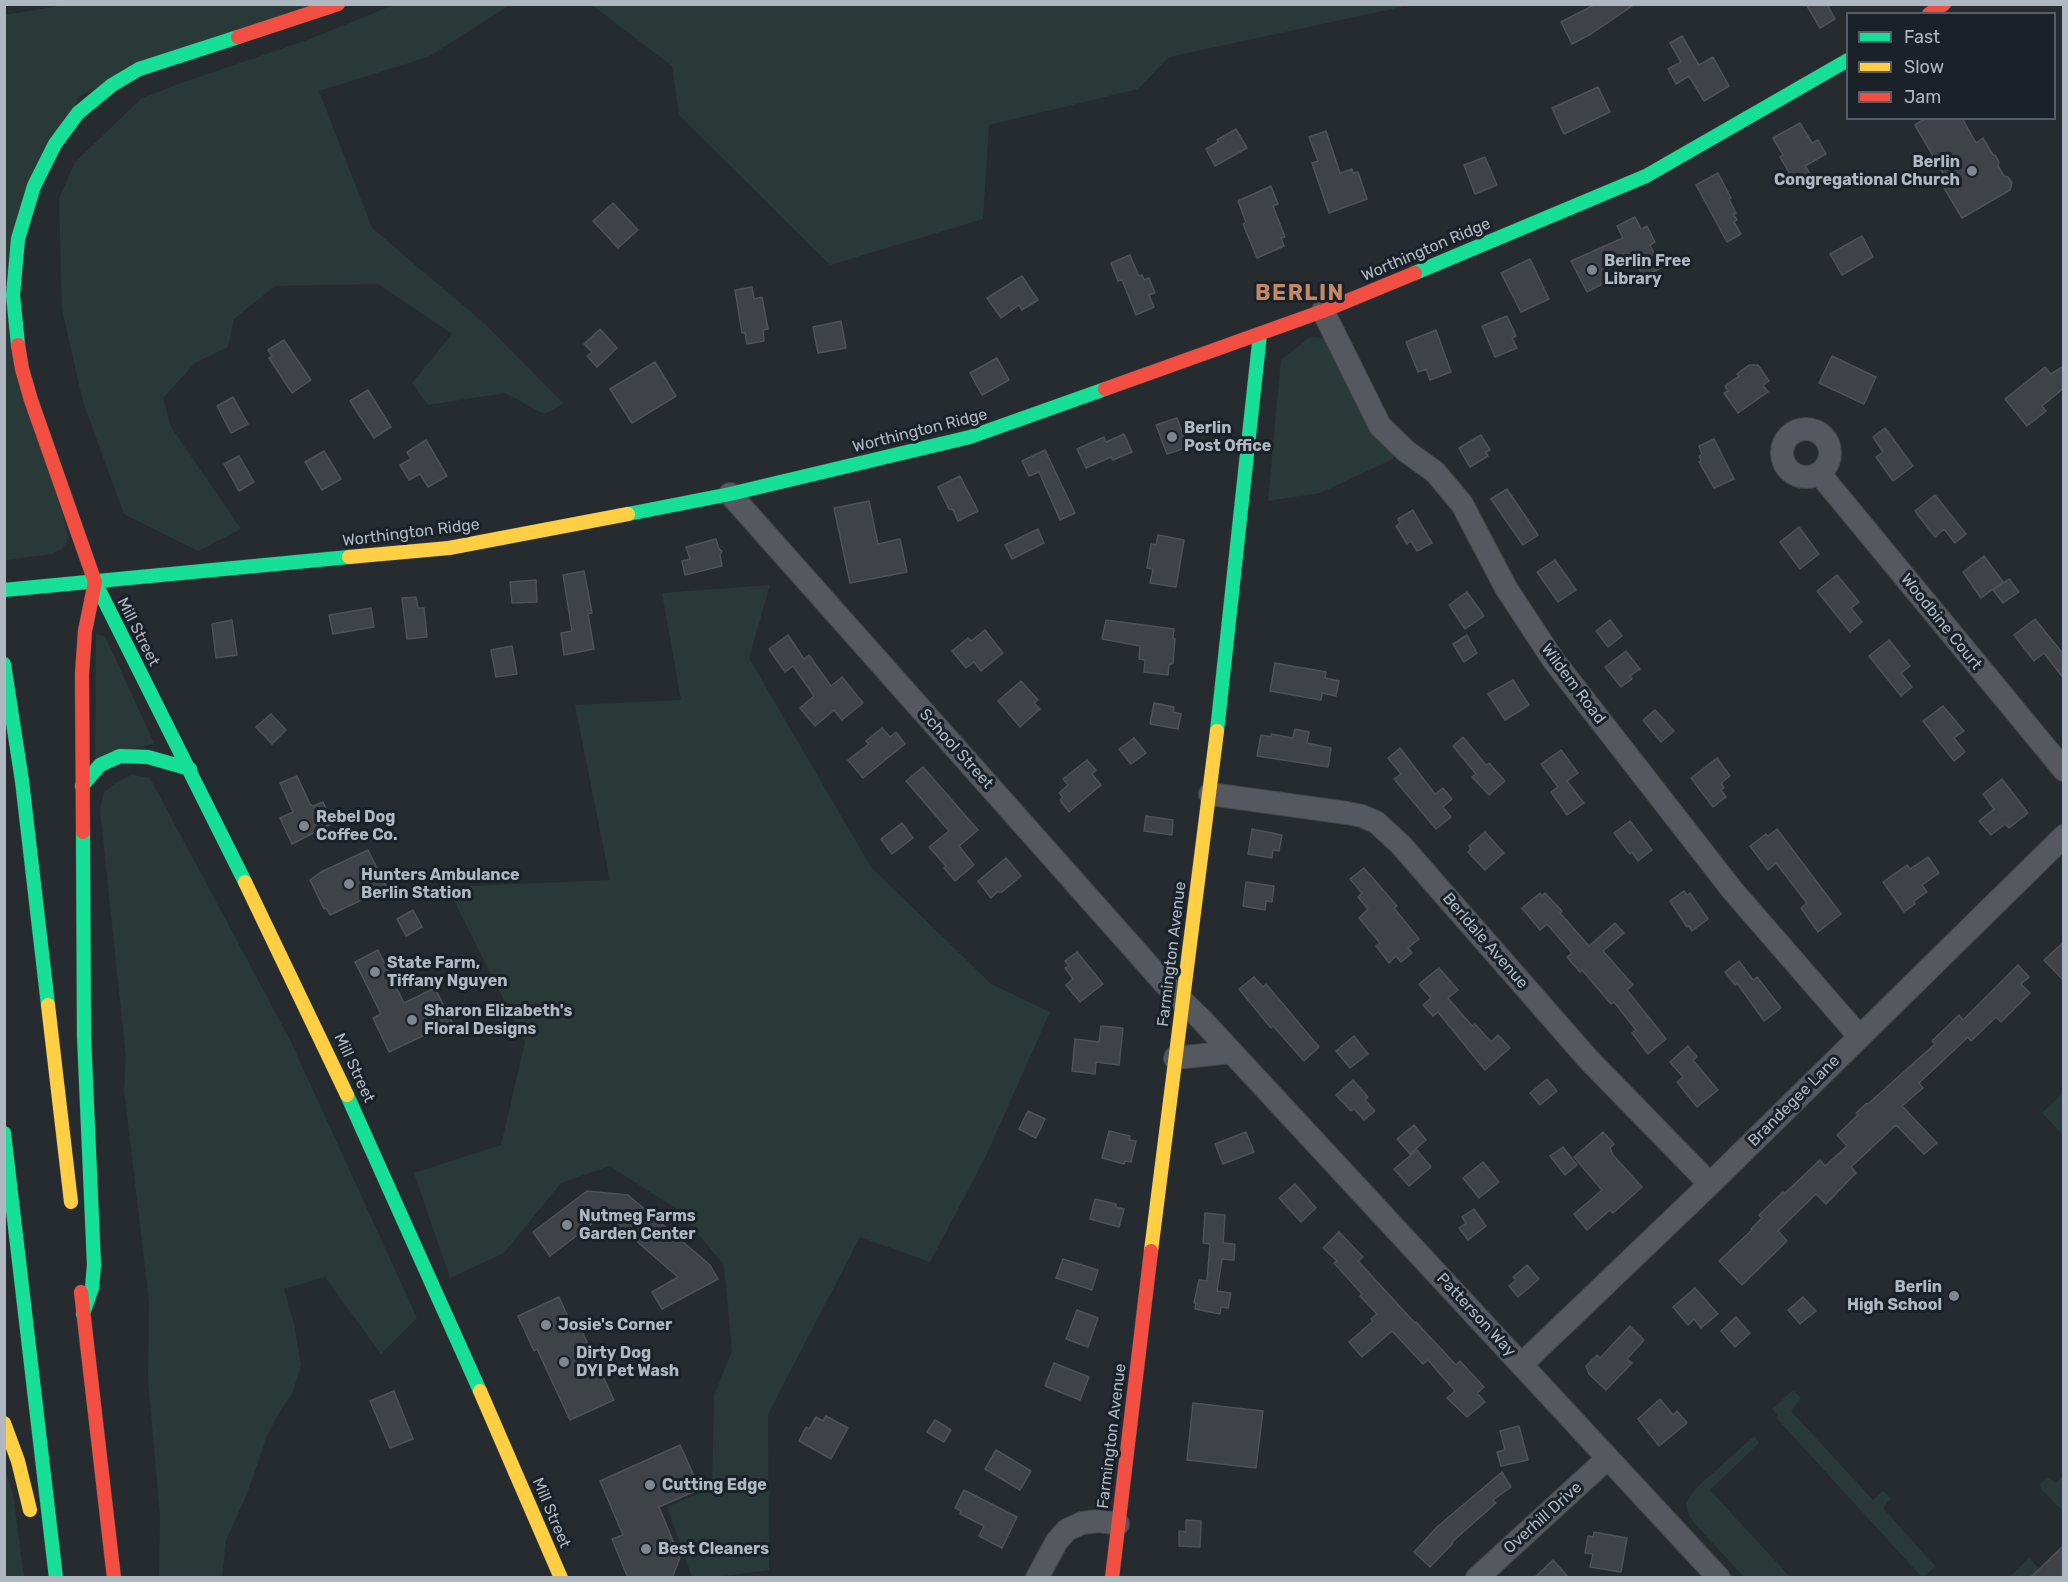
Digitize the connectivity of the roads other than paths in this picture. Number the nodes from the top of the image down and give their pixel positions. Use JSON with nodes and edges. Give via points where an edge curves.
{"nodes":[{"id":1,"x":338,"y":4,"type":"edge"},
{"id":2,"x":1846,"y":61,"type":"edge"},
{"id":3,"x":1323,"y":311,"type":"junction"},
{"id":4,"x":1260,"y":334,"type":"junction"},
{"id":5,"x":1819,"y":474,"type":"dead end"},
{"id":6,"x":730,"y":494,"type":"junction"},
{"id":7,"x":95,"y":582,"type":"junction"},
{"id":8,"x":4,"y":590,"type":"edge"},
{"id":9,"x":4,"y":664,"type":"edge"},
{"id":10,"x":190,"y":769,"type":"junction"},
{"id":11,"x":2064,"y":770,"type":"edge"},
{"id":12,"x":82,"y":786,"type":"junction"},
{"id":13,"x":1210,"y":794,"type":"junction"},
{"id":14,"x":2064,"y":836,"type":"edge"},
{"id":15,"x":1184,"y":1002,"type":"junction"},
{"id":16,"x":1859,"y":1036,"type":"junction"},
{"id":17,"x":1232,"y":1052,"type":"junction"},
{"id":18,"x":1175,"y":1058,"type":"junction"},
{"id":19,"x":4,"y":1133,"type":"edge"},
{"id":20,"x":1710,"y":1184,"type":"junction"},
{"id":21,"x":73,"y":1219,"type":"dead end"},
{"id":22,"x":79,"y":1278,"type":"dead end"},
{"id":23,"x":84,"y":1314,"type":"junction"},
{"id":24,"x":1522,"y":1364,"type":"junction"},
{"id":25,"x":4,"y":1423,"type":"edge"},
{"id":26,"x":1608,"y":1458,"type":"junction"},
{"id":27,"x":1118,"y":1524,"type":"junction"},
{"id":28,"x":55,"y":1577,"type":"edge"},
{"id":29,"x":114,"y":1578,"type":"edge"},
{"id":30,"x":561,"y":1578,"type":"edge"},
{"id":31,"x":1037,"y":1578,"type":"edge"},
{"id":32,"x":1112,"y":1578,"type":"edge"},
{"id":33,"x":1477,"y":1578,"type":"edge"},
{"id":34,"x":1719,"y":1578,"type":"edge"}],
"edges":[{"from":1,"to":7,"type":"main road","name":"Mill Street","via":[[125,76],[71,122],[34,186],[15,256],[18,346],[28,391]]},
{"from":2,"to":3,"type":"main road","name":"Worthington Ridge","via":[[1646,176]]},
{"from":3,"to":4,"type":"main road","name":"Worthington Ridge"},
{"from":3,"to":16,"type":"street","name":"Wildem Road","via":[[1380,426],[1435,472],[1462,504],[1506,588],[1554,661],[1733,891]]},
{"from":4,"to":6,"type":"main road","name":"Worthington Ridge","via":[[970,437]]},
{"from":4,"to":13,"type":"main road","name":"Farmington Avenue"},
{"from":5,"to":11,"type":"street","name":"Woodbine Court"},
{"from":6,"to":7,"type":"main road","name":"Worthington Ridge","via":[[449,549]]},
{"from":6,"to":15,"type":"street","name":"School Street"},
{"from":7,"to":8,"type":"main road","name":"Worthington Ridge"},
{"from":7,"to":10,"type":"main road","name":"Mill Street"},
{"from":7,"to":12,"type":"main road","via":[[82,656]]},
{"from":9,"to":21,"type":"main road","via":[[22,781]]},
{"from":10,"to":12,"type":"main road","via":[[148,757],[120,756],[100,765]]},
{"from":10,"to":30,"type":"main road","name":"Mill Street","via":[[387,1178]]},
{"from":12,"to":23,"type":"main road","via":[[84,1036],[94,1265]]},
{"from":13,"to":15,"type":"main road","name":"Farmington Avenue"},
{"from":13,"to":20,"type":"street","name":"Berldale Avenue","via":[[1347,813],[1376,822],[1401,845],[1588,1060]]},
{"from":14,"to":16,"type":"street","name":"Brandegee Lane"},
{"from":15,"to":17,"type":"street","name":"Patterson Way"},
{"from":15,"to":18,"type":"main road","name":"Farmington Avenue"},
{"from":16,"to":20,"type":"street","name":"Brandegee Lane"},
{"from":17,"to":18,"type":"street"},
{"from":17,"to":24,"type":"street","name":"Patterson Way"},
{"from":18,"to":27,"type":"main road","name":"Farmington Avenue"},
{"from":19,"to":28,"type":"main road"},
{"from":20,"to":24,"type":"street","name":"Brandegee Lane"},
{"from":22,"to":23,"type":"main road"},
{"from":23,"to":29,"type":"main road"},
{"from":24,"to":26,"type":"street","name":"Patterson Way"},
{"from":25,"to":28,"type":"main road","via":[[35,1530]]},
{"from":26,"to":33,"type":"street","name":"Overhill Drive"},
{"from":26,"to":34,"type":"street","name":"Patterson Way"},
{"from":27,"to":31,"type":"street","via":[[1082,1523],[1067,1530]]},
{"from":27,"to":32,"type":"main road","name":"Farmington Avenue"}]}
